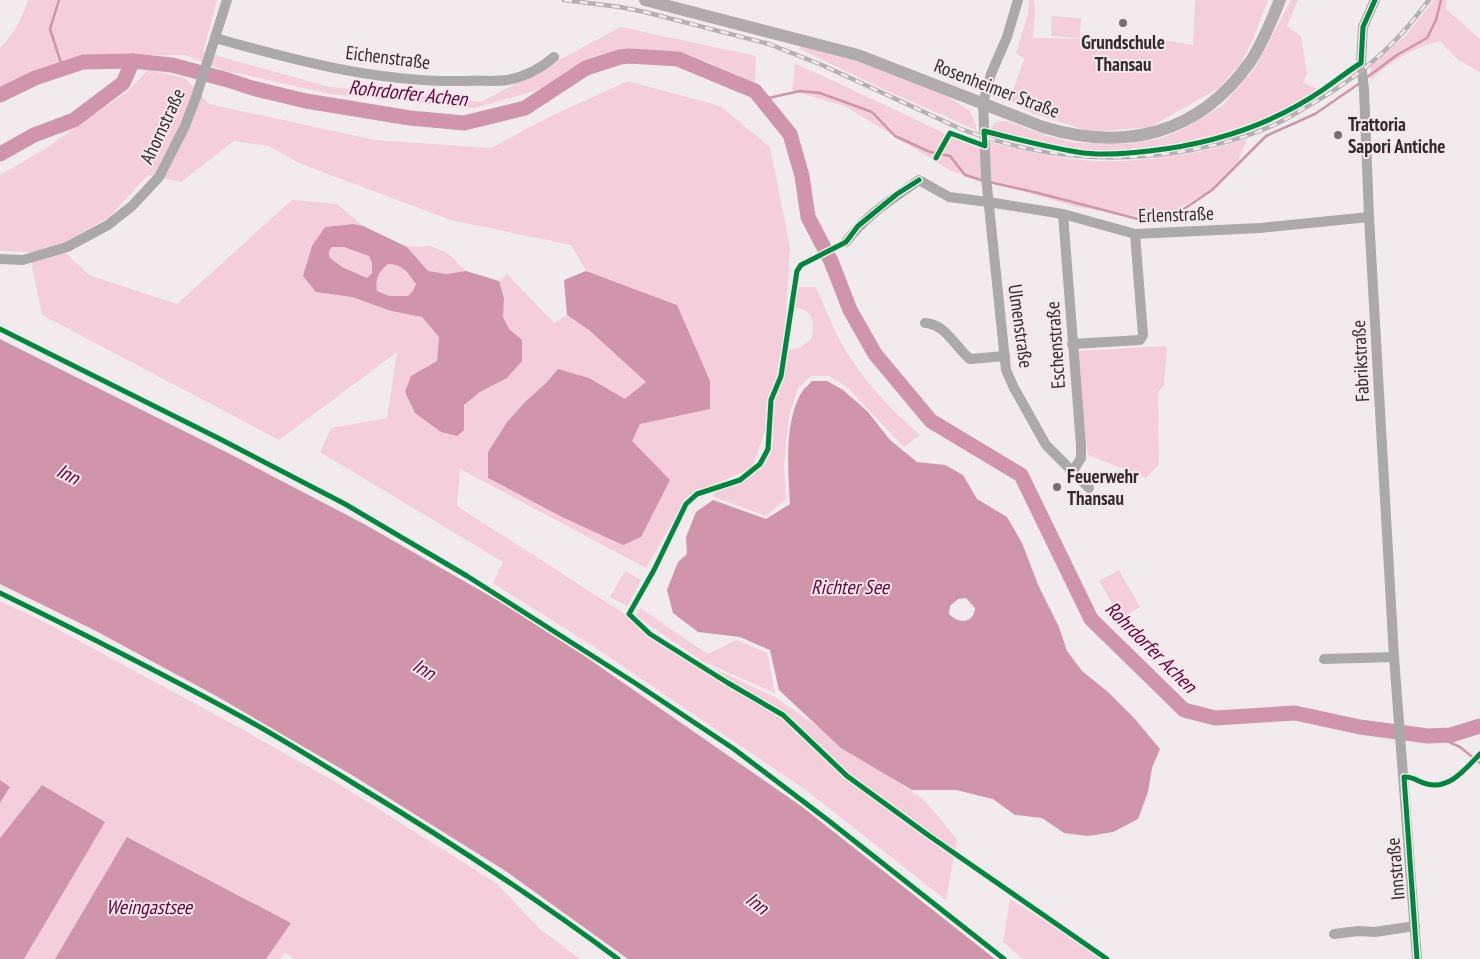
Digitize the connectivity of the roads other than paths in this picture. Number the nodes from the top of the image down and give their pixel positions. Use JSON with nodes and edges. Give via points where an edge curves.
{"nodes":[{"id":1,"x":227,"y":0,"type":"edge"},
{"id":2,"x":645,"y":0,"type":"edge"},
{"id":3,"x":1018,"y":0,"type":"edge"},
{"id":4,"x":1280,"y":0,"type":"edge"},
{"id":5,"x":1375,"y":0,"type":"edge"},
{"id":6,"x":215,"y":38,"type":"junction"},
{"id":7,"x":554,"y":57,"type":"dead end"},
{"id":8,"x":983,"y":103,"type":"junction"},
{"id":9,"x":988,"y":202,"type":"junction"},
{"id":10,"x":1063,"y":214,"type":"junction"},
{"id":11,"x":1369,"y":217,"type":"junction"},
{"id":12,"x":1135,"y":234,"type":"junction"},
{"id":13,"x":846,"y":242,"type":"dead end"},
{"id":14,"x":0,"y":260,"type":"edge"},
{"id":15,"x":925,"y":323,"type":"dead end"},
{"id":16,"x":1072,"y":344,"type":"junction"},
{"id":17,"x":1005,"y":356,"type":"junction"},
{"id":18,"x":1072,"y":471,"type":"junction"},
{"id":19,"x":1089,"y":488,"type":"dead end"},
{"id":20,"x":1394,"y":657,"type":"junction"},
{"id":21,"x":1324,"y":659,"type":"dead end"},
{"id":22,"x":1400,"y":722,"type":"joint"},
{"id":23,"x":1415,"y":926,"type":"junction"},
{"id":24,"x":1334,"y":934,"type":"dead end"},
{"id":25,"x":1417,"y":959,"type":"edge"}],
"edges":[{"from":1,"to":6,"type":"street","name":"Ahornstraße"},
{"from":2,"to":8,"type":"main road","name":"Rosenheimer Straße","via":[[858,55]]},
{"from":3,"to":8,"type":"street"},
{"from":4,"to":8,"type":"main road","name":"Rosenheimer Straße","via":[[1250,61],[1225,92],[1200,112],[1165,130],[1125,138],[1066,134]]},
{"from":5,"to":11,"type":"street","name":"Fabrikstraße","via":[[1362,27],[1361,63]]},
{"from":6,"to":7,"type":"street","name":"Eichenstraße","via":[[357,73],[439,81],[507,80],[539,69]]},
{"from":6,"to":14,"type":"street","name":"Ahornstraße","via":[[185,126],[158,177],[132,206],[108,225],[68,247],[23,260]]},
{"from":8,"to":9,"type":"street"},
{"from":9,"to":10,"type":"street","name":"Erlenstraße"},
{"from":9,"to":13,"type":"street","name":"Erlenstraße","via":[[950,197],[920,180],[858,226]]},
{"from":9,"to":17,"type":"street","name":"Ulmenstraße"},
{"from":10,"to":12,"type":"street","name":"Erlenstraße"},
{"from":10,"to":16,"type":"street","name":"Eschenstraße"},
{"from":11,"to":12,"type":"street","name":"Erlenstraße","via":[[1260,228]]},
{"from":11,"to":20,"type":"street","name":"Fabrikstraße"},
{"from":12,"to":16,"type":"street","via":[[1143,334],[1140,340]]},
{"from":15,"to":17,"type":"street","via":[[938,325],[970,359]]},
{"from":16,"to":18,"type":"street","name":"Eschenstraße","via":[[1081,458]]},
{"from":17,"to":18,"type":"street","name":"Ulmenstraße","via":[[1006,370],[1014,388],[1046,445]]},
{"from":18,"to":19,"type":"street","name":"Ulmenstraße"},
{"from":20,"to":21,"type":"street"},
{"from":20,"to":22,"type":"street","name":"Fabrikstraße"},
{"from":22,"to":23,"type":"street","name":"Innstraße"},
{"from":23,"to":24,"type":"street"},
{"from":23,"to":25,"type":"street","name":"Innstraße"}]}
